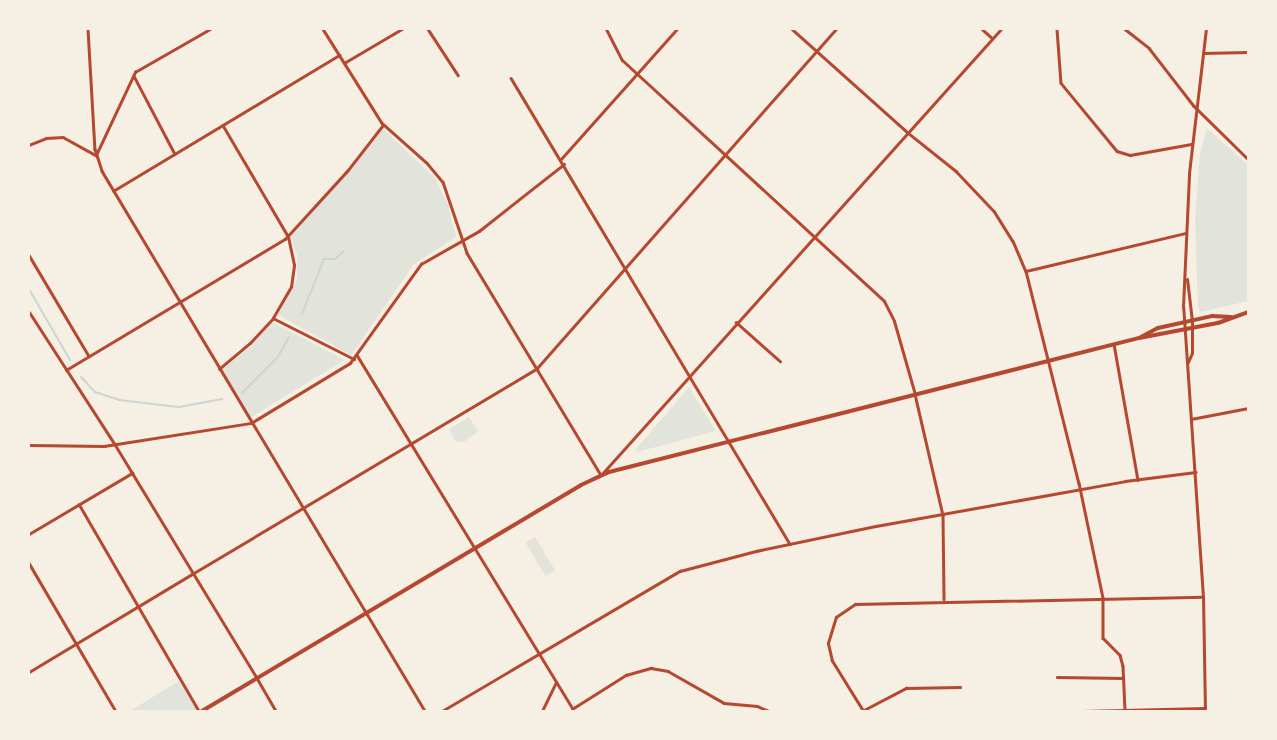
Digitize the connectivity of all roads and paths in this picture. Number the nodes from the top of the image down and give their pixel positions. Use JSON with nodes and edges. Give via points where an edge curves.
{"nodes":[{"id":1,"x":88,"y":29,"type":"edge"},
{"id":2,"x":210,"y":29,"type":"edge"},
{"id":3,"x":323,"y":29,"type":"edge"},
{"id":4,"x":402,"y":29,"type":"edge"},
{"id":5,"x":428,"y":29,"type":"edge"},
{"id":6,"x":606,"y":29,"type":"edge"},
{"id":7,"x":677,"y":29,"type":"edge"},
{"id":8,"x":792,"y":29,"type":"edge"},
{"id":9,"x":836,"y":29,"type":"edge"},
{"id":10,"x":982,"y":29,"type":"edge"},
{"id":11,"x":1001,"y":29,"type":"edge"},
{"id":12,"x":1057,"y":29,"type":"edge"},
{"id":13,"x":1125,"y":29,"type":"edge"},
{"id":14,"x":1206,"y":29,"type":"edge"},
{"id":15,"x":992,"y":38,"type":"junction"},
{"id":16,"x":816,"y":51,"type":"junction"},
{"id":17,"x":1248,"y":52,"type":"edge"},
{"id":18,"x":1203,"y":53,"type":"junction"},
{"id":19,"x":339,"y":55,"type":"junction"},
{"id":20,"x":344,"y":63,"type":"junction"},
{"id":21,"x":134,"y":74,"type":"junction"},
{"id":22,"x":636,"y":74,"type":"junction"},
{"id":23,"x":458,"y":75,"type":"dead end"},
{"id":24,"x":511,"y":78,"type":"dead end"},
{"id":25,"x":1194,"y":106,"type":"junction"},
{"id":26,"x":384,"y":125,"type":"junction"},
{"id":27,"x":223,"y":126,"type":"junction"},
{"id":28,"x":907,"y":132,"type":"junction"},
{"id":29,"x":1191,"y":144,"type":"junction"},
{"id":30,"x":29,"y":145,"type":"edge"},
{"id":31,"x":176,"y":154,"type":"junction"},
{"id":32,"x":724,"y":154,"type":"junction"},
{"id":33,"x":96,"y":155,"type":"junction"},
{"id":34,"x":560,"y":159,"type":"junction"},
{"id":35,"x":1248,"y":159,"type":"edge"},
{"id":36,"x":564,"y":164,"type":"junction"},
{"id":37,"x":113,"y":191,"type":"junction"},
{"id":38,"x":1185,"y":233,"type":"junction"},
{"id":39,"x":814,"y":235,"type":"junction"},
{"id":40,"x":288,"y":236,"type":"junction"},
{"id":41,"x":461,"y":240,"type":"junction"},
{"id":42,"x":29,"y":255,"type":"edge"},
{"id":43,"x":626,"y":267,"type":"junction"},
{"id":44,"x":1026,"y":271,"type":"junction"},
{"id":45,"x":1186,"y":276,"type":"junction"},
{"id":46,"x":179,"y":302,"type":"junction"},
{"id":47,"x":29,"y":312,"type":"edge"},
{"id":48,"x":1248,"y":312,"type":"edge"},
{"id":49,"x":1233,"y":317,"type":"junction"},
{"id":50,"x":273,"y":318,"type":"junction"},
{"id":51,"x":1192,"y":321,"type":"junction"},
{"id":52,"x":736,"y":322,"type":"junction"},
{"id":53,"x":1184,"y":323,"type":"junction"},
{"id":54,"x":1192,"y":328,"type":"junction"},
{"id":55,"x":1184,"y":330,"type":"junction"},
{"id":56,"x":1139,"y":338,"type":"junction"},
{"id":57,"x":1114,"y":344,"type":"junction"},
{"id":58,"x":357,"y":355,"type":"junction"},
{"id":59,"x":89,"y":356,"type":"junction"},
{"id":60,"x":354,"y":359,"type":"junction"},
{"id":61,"x":780,"y":361,"type":"dead end"},
{"id":62,"x":1048,"y":362,"type":"junction"},
{"id":63,"x":1188,"y":363,"type":"junction"},
{"id":64,"x":537,"y":368,"type":"junction"},
{"id":65,"x":219,"y":369,"type":"junction"},
{"id":66,"x":66,"y":370,"type":"junction"},
{"id":67,"x":690,"y":374,"type":"junction"},
{"id":68,"x":915,"y":394,"type":"junction"},
{"id":69,"x":1248,"y":408,"type":"edge"},
{"id":70,"x":1191,"y":419,"type":"junction"},
{"id":71,"x":251,"y":423,"type":"junction"},
{"id":72,"x":730,"y":440,"type":"junction"},
{"id":73,"x":411,"y":442,"type":"junction"},
{"id":74,"x":29,"y":445,"type":"edge"},
{"id":75,"x":114,"y":445,"type":"junction"},
{"id":76,"x":1195,"y":472,"type":"junction"},
{"id":77,"x":132,"y":473,"type":"junction"},
{"id":78,"x":601,"y":475,"type":"junction"},
{"id":79,"x":1138,"y":480,"type":"junction"},
{"id":80,"x":1080,"y":490,"type":"junction"},
{"id":81,"x":79,"y":504,"type":"junction"},
{"id":82,"x":302,"y":508,"type":"junction"},
{"id":83,"x":943,"y":515,"type":"junction"},
{"id":84,"x":29,"y":534,"type":"edge"},
{"id":85,"x":790,"y":544,"type":"junction"},
{"id":86,"x":473,"y":549,"type":"junction"},
{"id":87,"x":29,"y":563,"type":"edge"},
{"id":88,"x":192,"y":574,"type":"junction"},
{"id":89,"x":1203,"y":597,"type":"junction"},
{"id":90,"x":1103,"y":598,"type":"junction"},
{"id":91,"x":944,"y":600,"type":"junction"},
{"id":92,"x":138,"y":606,"type":"junction"},
{"id":93,"x":365,"y":614,"type":"junction"},
{"id":94,"x":76,"y":642,"type":"junction"},
{"id":95,"x":538,"y":652,"type":"junction"},
{"id":96,"x":29,"y":672,"type":"edge"},
{"id":97,"x":256,"y":677,"type":"junction"},
{"id":98,"x":1056,"y":677,"type":"dead end"},
{"id":99,"x":1123,"y":678,"type":"junction"},
{"id":100,"x":556,"y":682,"type":"junction"},
{"id":101,"x":960,"y":687,"type":"dead end"},
{"id":102,"x":573,"y":710,"type":"edge"},
{"id":103,"x":1125,"y":710,"type":"edge"},
{"id":104,"x":1205,"y":710,"type":"edge"},
{"id":105,"x":116,"y":711,"type":"edge"},
{"id":106,"x":201,"y":711,"type":"edge"},
{"id":107,"x":276,"y":711,"type":"edge"},
{"id":108,"x":425,"y":711,"type":"edge"},
{"id":109,"x":442,"y":711,"type":"edge"},
{"id":110,"x":542,"y":711,"type":"edge"},
{"id":111,"x":769,"y":711,"type":"edge"},
{"id":112,"x":862,"y":711,"type":"edge"},
{"id":113,"x":1082,"y":711,"type":"edge"}],
"edges":[{"from":1,"to":33,"type":"street"},
{"from":2,"to":21,"type":"street"},
{"from":3,"to":19,"type":"street"},
{"from":4,"to":20,"type":"street"},
{"from":5,"to":23,"type":"street"},
{"from":6,"to":22,"type":"street","via":[[617,56]]},
{"from":7,"to":22,"type":"street"},
{"from":8,"to":16,"type":"street"},
{"from":9,"to":16,"type":"street"},
{"from":10,"to":15,"type":"street"},
{"from":11,"to":15,"type":"street"},
{"from":12,"to":29,"type":"street","via":[[1060,83],[1117,151],[1130,155]]},
{"from":13,"to":25,"type":"street","via":[[1150,48]]},
{"from":14,"to":18,"type":"street"},
{"from":15,"to":28,"type":"street"},
{"from":16,"to":28,"type":"street"},
{"from":16,"to":32,"type":"street"},
{"from":17,"to":18,"type":"street"},
{"from":18,"to":25,"type":"street"},
{"from":19,"to":20,"type":"street"},
{"from":19,"to":27,"type":"street"},
{"from":20,"to":26,"type":"street"},
{"from":21,"to":31,"type":"street"},
{"from":21,"to":33,"type":"street"},
{"from":22,"to":32,"type":"street"},
{"from":22,"to":34,"type":"street"},
{"from":24,"to":34,"type":"street"},
{"from":25,"to":29,"type":"street"},
{"from":25,"to":35,"type":"street"},
{"from":26,"to":40,"type":"street"},
{"from":26,"to":41,"type":"street","via":[[438,175],[450,198]]},
{"from":27,"to":31,"type":"street"},
{"from":27,"to":40,"type":"street"},
{"from":28,"to":39,"type":"street"},
{"from":28,"to":44,"type":"street","via":[[956,171],[994,210]]},
{"from":29,"to":38,"type":"street"},
{"from":30,"to":33,"type":"street","via":[[46,138],[63,137]]},
{"from":31,"to":37,"type":"street"},
{"from":32,"to":39,"type":"street"},
{"from":32,"to":43,"type":"street"},
{"from":33,"to":37,"type":"street"},
{"from":34,"to":36,"type":"street"},
{"from":36,"to":41,"type":"street","via":[[479,231]]},
{"from":36,"to":43,"type":"street"},
{"from":37,"to":46,"type":"street"},
{"from":38,"to":44,"type":"street"},
{"from":38,"to":45,"type":"street"},
{"from":39,"to":52,"type":"street"},
{"from":39,"to":68,"type":"street","via":[[888,307]]},
{"from":40,"to":46,"type":"street"},
{"from":40,"to":50,"type":"street","via":[[294,258],[293,279]]},
{"from":41,"to":58,"type":"street","via":[[416,269]]},
{"from":41,"to":64,"type":"street"},
{"from":42,"to":59,"type":"street"},
{"from":43,"to":64,"type":"street"},
{"from":43,"to":67,"type":"street"},
{"from":44,"to":62,"type":"street"},
{"from":45,"to":51,"type":"street"},
{"from":45,"to":53,"type":"street"},
{"from":46,"to":59,"type":"street"},
{"from":46,"to":65,"type":"street"},
{"from":47,"to":66,"type":"street"},
{"from":48,"to":49,"type":"main road"},
{"from":49,"to":51,"type":"main road"},
{"from":49,"to":54,"type":"main road"},
{"from":50,"to":60,"type":"street"},
{"from":50,"to":65,"type":"street"},
{"from":51,"to":53,"type":"main road"},
{"from":51,"to":54,"type":"street"},
{"from":52,"to":61,"type":"street"},
{"from":52,"to":67,"type":"street"},
{"from":53,"to":55,"type":"street"},
{"from":53,"to":56,"type":"main road","via":[[1158,328]]},
{"from":54,"to":55,"type":"main road"},
{"from":54,"to":63,"type":"street","via":[[1192,353]]},
{"from":55,"to":56,"type":"main road"},
{"from":55,"to":63,"type":"street"},
{"from":56,"to":57,"type":"main road"},
{"from":57,"to":62,"type":"main road"},
{"from":57,"to":79,"type":"street"},
{"from":58,"to":60,"type":"street"},
{"from":58,"to":73,"type":"street"},
{"from":59,"to":66,"type":"street"},
{"from":60,"to":71,"type":"street"},
{"from":62,"to":68,"type":"main road"},
{"from":62,"to":80,"type":"street"},
{"from":63,"to":70,"type":"street"},
{"from":64,"to":73,"type":"street"},
{"from":64,"to":78,"type":"street"},
{"from":65,"to":71,"type":"street"},
{"from":66,"to":75,"type":"street"},
{"from":67,"to":72,"type":"street"},
{"from":67,"to":78,"type":"street"},
{"from":68,"to":72,"type":"main road"},
{"from":68,"to":83,"type":"street"},
{"from":69,"to":70,"type":"street"},
{"from":70,"to":76,"type":"street"},
{"from":71,"to":75,"type":"street"},
{"from":71,"to":82,"type":"street"},
{"from":72,"to":78,"type":"main road"},
{"from":72,"to":85,"type":"street"},
{"from":73,"to":82,"type":"street"},
{"from":73,"to":86,"type":"street"},
{"from":74,"to":75,"type":"street"},
{"from":75,"to":77,"type":"street"},
{"from":76,"to":79,"type":"street"},
{"from":76,"to":89,"type":"street"},
{"from":77,"to":81,"type":"street"},
{"from":77,"to":88,"type":"street"},
{"from":78,"to":86,"type":"main road"},
{"from":79,"to":80,"type":"street"},
{"from":80,"to":83,"type":"street"},
{"from":80,"to":90,"type":"street"},
{"from":81,"to":84,"type":"street"},
{"from":81,"to":92,"type":"street"},
{"from":82,"to":88,"type":"street"},
{"from":82,"to":93,"type":"street"},
{"from":83,"to":85,"type":"street"},
{"from":83,"to":91,"type":"street"},
{"from":85,"to":95,"type":"street","via":[[680,571]]},
{"from":86,"to":93,"type":"main road"},
{"from":86,"to":95,"type":"street"},
{"from":87,"to":94,"type":"street"},
{"from":88,"to":92,"type":"street"},
{"from":88,"to":97,"type":"street"},
{"from":89,"to":90,"type":"street"},
{"from":89,"to":104,"type":"street"},
{"from":90,"to":91,"type":"street"},
{"from":90,"to":99,"type":"street","via":[[1103,638],[1120,655]]},
{"from":91,"to":112,"type":"street","via":[[875,601],[845,609],[833,622],[828,637],[832,661]]},
{"from":92,"to":94,"type":"street"},
{"from":92,"to":106,"type":"street"},
{"from":93,"to":97,"type":"main road"},
{"from":93,"to":108,"type":"street"},
{"from":94,"to":96,"type":"street"},
{"from":94,"to":105,"type":"street"},
{"from":95,"to":100,"type":"street"},
{"from":95,"to":109,"type":"street"},
{"from":97,"to":106,"type":"main road"},
{"from":97,"to":107,"type":"street"},
{"from":98,"to":99,"type":"street"},
{"from":99,"to":103,"type":"street"},
{"from":100,"to":102,"type":"street"},
{"from":100,"to":110,"type":"street"},
{"from":101,"to":112,"type":"street","via":[[906,688]]},
{"from":102,"to":111,"type":"street","via":[[626,675],[651,668],[668,671],[724,703],[757,706]]},
{"from":103,"to":104,"type":"street"},
{"from":103,"to":113,"type":"street"}]}
